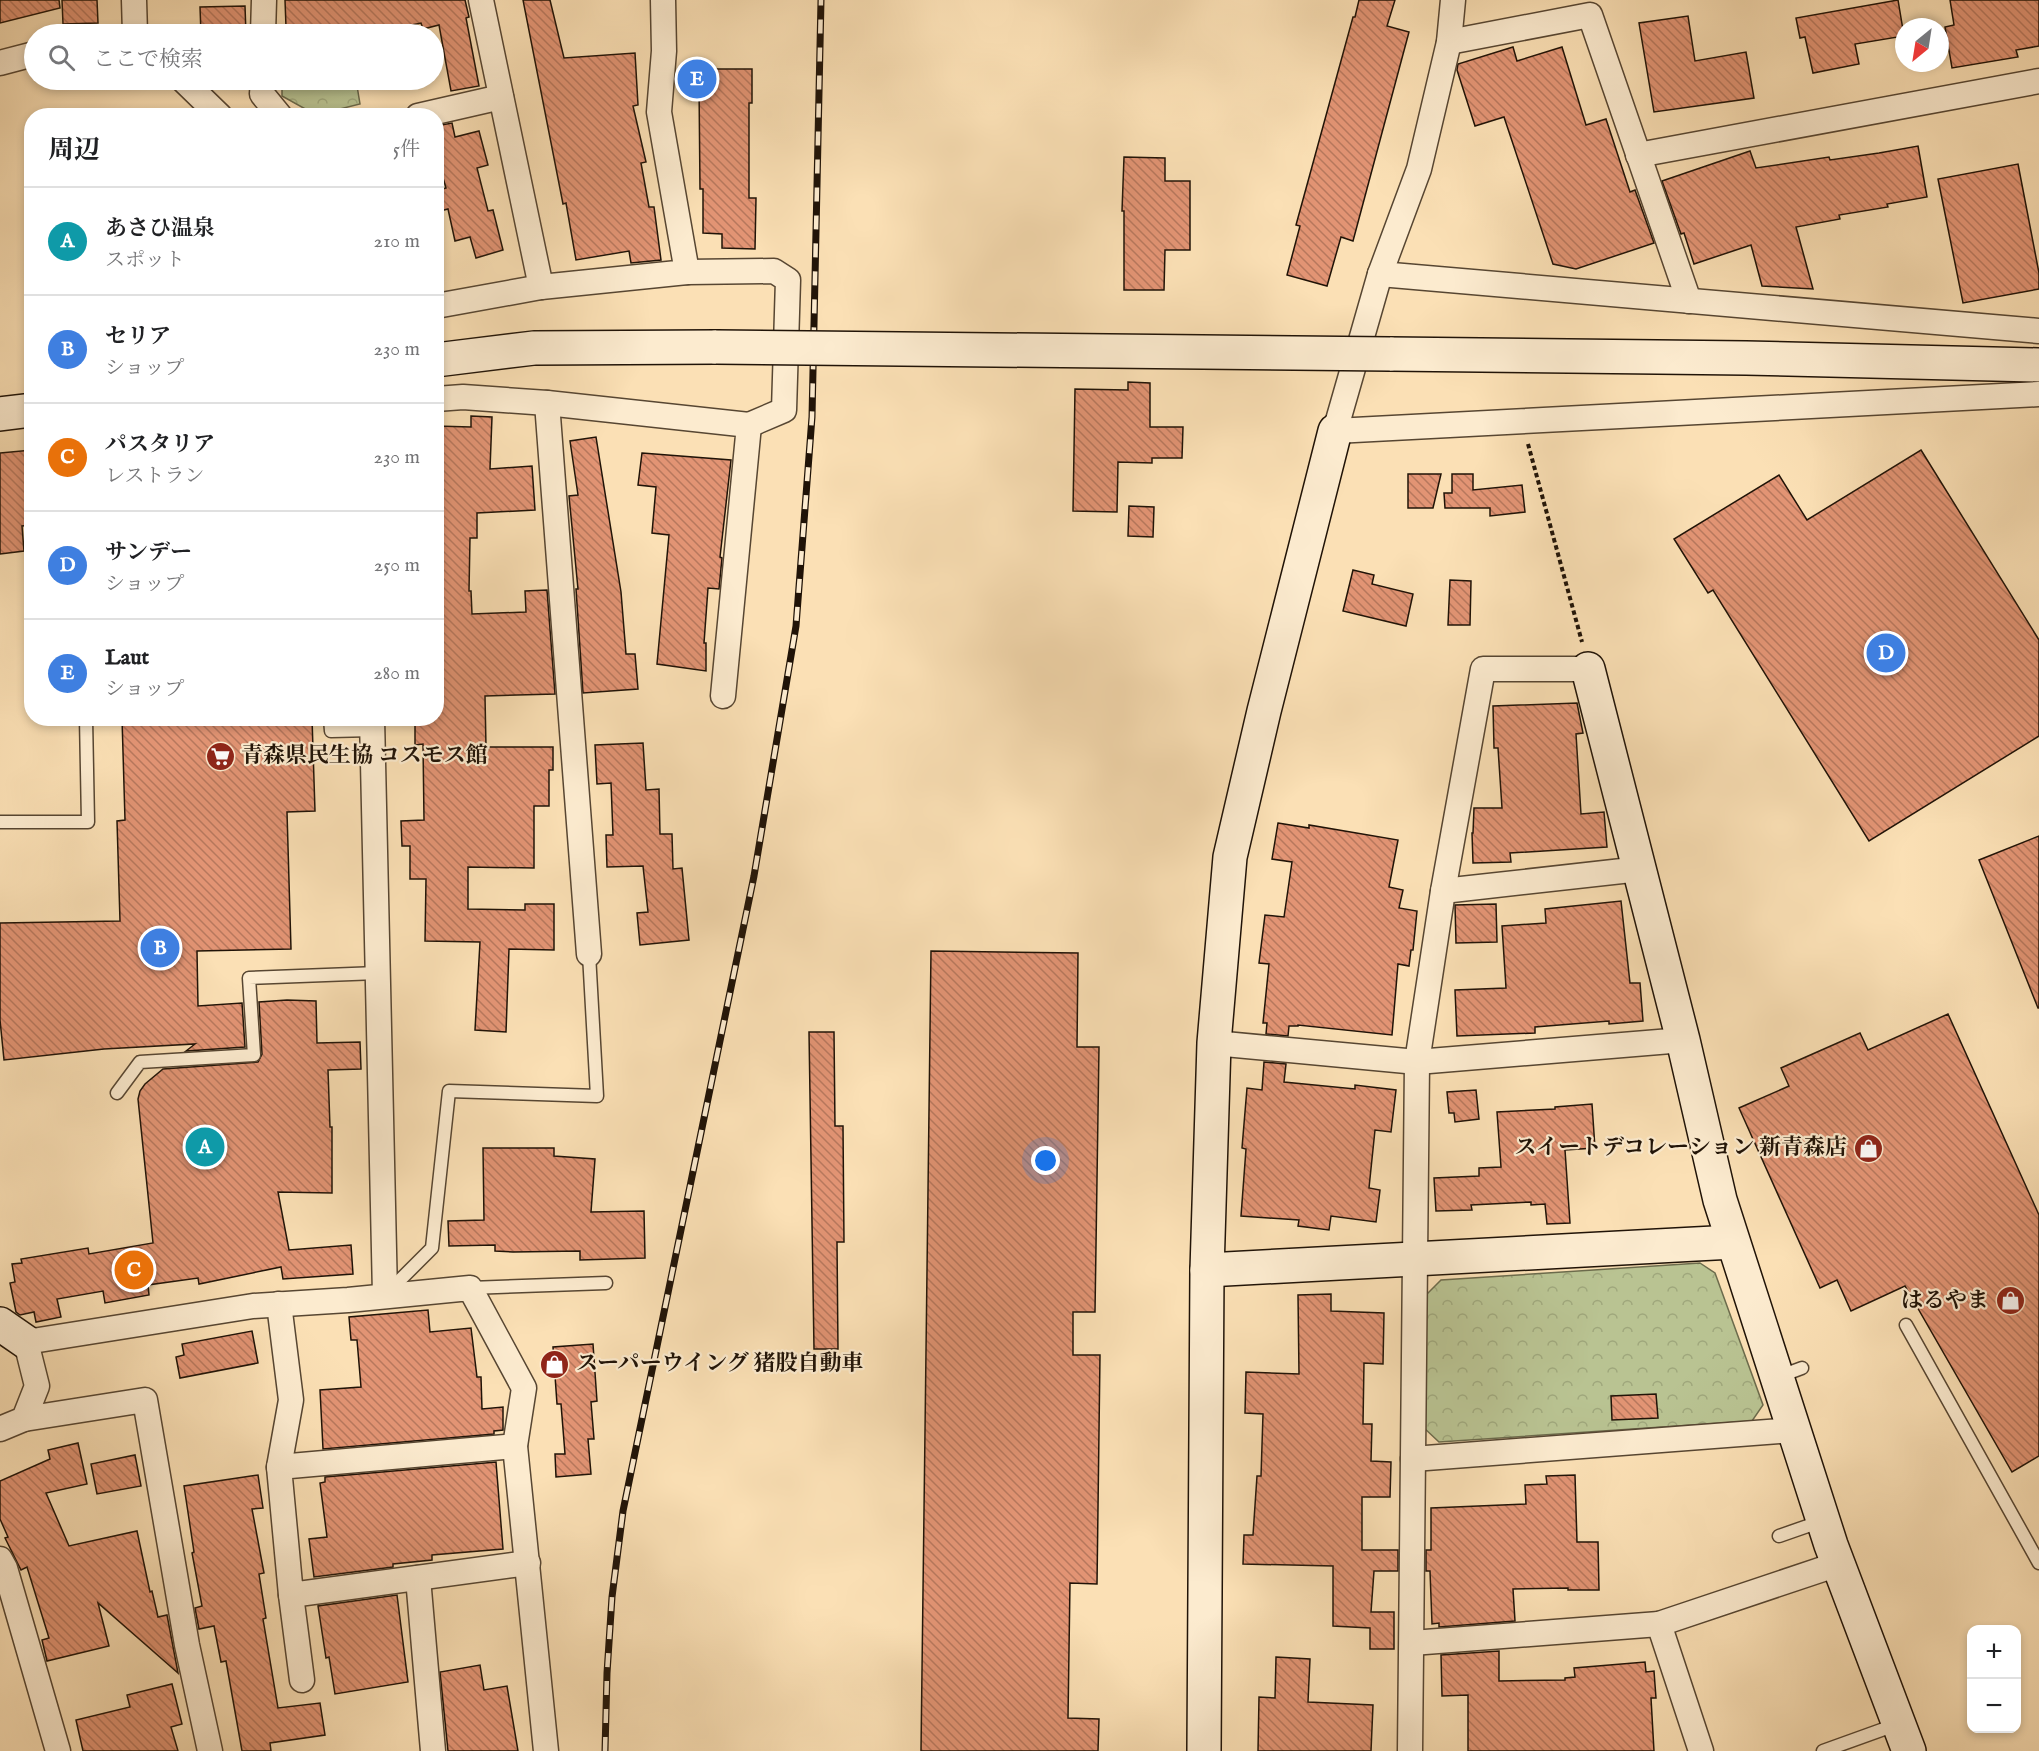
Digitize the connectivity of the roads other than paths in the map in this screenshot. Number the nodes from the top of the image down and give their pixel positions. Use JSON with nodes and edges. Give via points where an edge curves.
{"nodes":[{"id":1,"x":134,"y":0,"type":"edge"},
{"id":2,"x":264,"y":0,"type":"edge"},
{"id":3,"x":481,"y":0,"type":"edge"},
{"id":4,"x":663,"y":0,"type":"edge"},
{"id":5,"x":1453,"y":0,"type":"edge"},
{"id":6,"x":135,"y":24,"type":"edge"},
{"id":7,"x":263,"y":24,"type":"edge"},
{"id":8,"x":1449,"y":42,"type":"junction"},
{"id":9,"x":24,"y":57,"type":"edge"},
{"id":10,"x":0,"y":63,"type":"edge"},
{"id":11,"x":2039,"y":81,"type":"edge"},
{"id":12,"x":193,"y":90,"type":"edge"},
{"id":13,"x":262,"y":90,"type":"edge"},
{"id":14,"x":501,"y":97,"type":"junction"},
{"id":15,"x":212,"y":108,"type":"edge"},
{"id":16,"x":273,"y":108,"type":"edge"},
{"id":17,"x":444,"y":110,"type":"edge"},
{"id":18,"x":1638,"y":155,"type":"junction"},
{"id":19,"x":687,"y":272,"type":"junction"},
{"id":20,"x":1380,"y":274,"type":"junction"},
{"id":21,"x":541,"y":287,"type":"junction"},
{"id":22,"x":1689,"y":301,"type":"junction"},
{"id":23,"x":444,"y":305,"type":"edge"},
{"id":24,"x":2039,"y":331,"type":"edge"},
{"id":25,"x":444,"y":359,"type":"edge"},
{"id":26,"x":2039,"y":365,"type":"edge"},
{"id":27,"x":2039,"y":394,"type":"edge"},
{"id":28,"x":444,"y":398,"type":"edge"},
{"id":29,"x":547,"y":403,"type":"junction"},
{"id":30,"x":24,"y":411,"type":"edge"},
{"id":31,"x":0,"y":414,"type":"edge"},
{"id":32,"x":749,"y":425,"type":"junction"},
{"id":33,"x":1335,"y":431,"type":"junction"},
{"id":34,"x":1588,"y":669,"type":"joint"},
{"id":35,"x":723,"y":696,"type":"dead end"},
{"id":36,"x":86,"y":726,"type":"edge"},
{"id":37,"x":331,"y":726,"type":"edge"},
{"id":38,"x":360,"y":726,"type":"edge"},
{"id":39,"x":372,"y":726,"type":"edge"},
{"id":40,"x":0,"y":822,"type":"edge"},
{"id":41,"x":1640,"y":869,"type":"junction"},
{"id":42,"x":1443,"y":891,"type":"junction"},
{"id":43,"x":589,"y":954,"type":"joint"},
{"id":44,"x":378,"y":973,"type":"junction"},
{"id":45,"x":1683,"y":1040,"type":"junction"},
{"id":46,"x":1214,"y":1043,"type":"junction"},
{"id":47,"x":1417,"y":1062,"type":"junction"},
{"id":48,"x":117,"y":1093,"type":"dead end"},
{"id":49,"x":1733,"y":1242,"type":"junction"},
{"id":50,"x":1414,"y":1260,"type":"junction"},
{"id":51,"x":1207,"y":1270,"type":"junction"},
{"id":52,"x":606,"y":1283,"type":"dead end"},
{"id":53,"x":470,"y":1288,"type":"junction"},
{"id":54,"x":385,"y":1295,"type":"junction"},
{"id":55,"x":279,"y":1304,"type":"junction"},
{"id":56,"x":1906,"y":1325,"type":"dead end"},
{"id":57,"x":13,"y":1333,"type":"edge"},
{"id":58,"x":24,"y":1419,"type":"junction"},
{"id":59,"x":0,"y":1429,"type":"edge"},
{"id":60,"x":1793,"y":1430,"type":"junction"},
{"id":61,"x":515,"y":1446,"type":"junction"},
{"id":62,"x":1413,"y":1459,"type":"junction"},
{"id":63,"x":279,"y":1467,"type":"junction"},
{"id":64,"x":1823,"y":1521,"type":"junction"},
{"id":65,"x":1779,"y":1536,"type":"dead end"},
{"id":66,"x":0,"y":1559,"type":"edge"},
{"id":67,"x":528,"y":1563,"type":"junction"},
{"id":68,"x":2039,"y":1563,"type":"edge"},
{"id":69,"x":1838,"y":1564,"type":"junction"},
{"id":70,"x":418,"y":1578,"type":"junction"},
{"id":71,"x":291,"y":1595,"type":"junction"},
{"id":72,"x":1652,"y":1621,"type":"junction"},
{"id":73,"x":1412,"y":1643,"type":"junction"},
{"id":74,"x":302,"y":1680,"type":"dead end"},
{"id":75,"x":1904,"y":1737,"type":"edge"},
{"id":76,"x":58,"y":1751,"type":"edge"},
{"id":77,"x":210,"y":1751,"type":"edge"},
{"id":78,"x":433,"y":1751,"type":"edge"},
{"id":79,"x":546,"y":1751,"type":"edge"},
{"id":80,"x":1204,"y":1751,"type":"edge"},
{"id":81,"x":1410,"y":1751,"type":"edge"},
{"id":82,"x":1701,"y":1751,"type":"edge"},
{"id":83,"x":1823,"y":1751,"type":"edge"}],
"edges":[{"from":1,"to":6,"type":"street"},
{"from":2,"to":7,"type":"street"},
{"from":3,"to":14,"type":"street"},
{"from":4,"to":19,"type":"street","via":[[659,112]]},
{"from":5,"to":8,"type":"street"},
{"from":8,"to":18,"type":"street","via":[[1590,15]]},
{"from":8,"to":20,"type":"street","via":[[1419,169]]},
{"from":9,"to":10,"type":"street"},
{"from":11,"to":18,"type":"street"},
{"from":12,"to":15,"type":"street"},
{"from":13,"to":16,"type":"street"},
{"from":14,"to":17,"type":"street"},
{"from":14,"to":21,"type":"street"},
{"from":18,"to":22,"type":"street"},
{"from":19,"to":21,"type":"street"},
{"from":19,"to":32,"type":"street","via":[[774,271],[788,280],[784,410]]},
{"from":20,"to":22,"type":"street"},
{"from":20,"to":33,"type":"street"},
{"from":21,"to":23,"type":"street"},
{"from":22,"to":24,"type":"street"},
{"from":25,"to":26,"type":"street","bridge":true,"via":[[534,348],[716,347],[1746,357]]},
{"from":27,"to":33,"type":"street"},
{"from":28,"to":29,"type":"street"},
{"from":29,"to":32,"type":"street"},
{"from":29,"to":43,"type":"street"},
{"from":30,"to":31,"type":"street"},
{"from":32,"to":35,"type":"street"},
{"from":33,"to":46,"type":"street","via":[[1230,857]]},
{"from":34,"to":41,"type":"street"},
{"from":34,"to":42,"type":"street","via":[[1483,669]]},
{"from":36,"to":40,"type":"lane","via":[[88,822]]},
{"from":37,"to":38,"type":"lane","via":[[331,731]]},
{"from":39,"to":44,"type":"street"},
{"from":41,"to":42,"type":"street"},
{"from":41,"to":45,"type":"street"},
{"from":42,"to":47,"type":"street"},
{"from":43,"to":54,"type":"lane","via":[[597,1096],[449,1091],[432,1248]]},
{"from":44,"to":48,"type":"lane","via":[[249,978],[254,1055],[140,1062]]},
{"from":44,"to":54,"type":"street"},
{"from":45,"to":47,"type":"street"},
{"from":45,"to":49,"type":"street"},
{"from":46,"to":47,"type":"street"},
{"from":46,"to":51,"type":"street"},
{"from":47,"to":50,"type":"street"},
{"from":49,"to":50,"type":"street"},
{"from":49,"to":60,"type":"street","via":[[1789,1373]]},
{"from":50,"to":51,"type":"street"},
{"from":50,"to":62,"type":"street"},
{"from":51,"to":80,"type":"street"},
{"from":52,"to":53,"type":"lane"},
{"from":53,"to":54,"type":"street"},
{"from":53,"to":61,"type":"street","via":[[524,1388]]},
{"from":54,"to":55,"type":"street"},
{"from":55,"to":57,"type":"street"},
{"from":55,"to":63,"type":"street","via":[[291,1400]]},
{"from":56,"to":68,"type":"lane"},
{"from":57,"to":58,"type":"street","via":[[37,1386]]},
{"from":58,"to":59,"type":"street"},
{"from":58,"to":77,"type":"street","via":[[145,1400],[187,1645]]},
{"from":60,"to":62,"type":"street"},
{"from":60,"to":64,"type":"street"},
{"from":61,"to":63,"type":"street"},
{"from":61,"to":67,"type":"street"},
{"from":62,"to":73,"type":"street"},
{"from":63,"to":71,"type":"street"},
{"from":64,"to":65,"type":"lane"},
{"from":64,"to":69,"type":"street"},
{"from":66,"to":76,"type":"street"},
{"from":67,"to":70,"type":"street"},
{"from":67,"to":79,"type":"street"},
{"from":69,"to":72,"type":"street"},
{"from":69,"to":75,"type":"street"},
{"from":70,"to":71,"type":"street"},
{"from":70,"to":78,"type":"street"},
{"from":71,"to":74,"type":"street"},
{"from":72,"to":73,"type":"street"},
{"from":72,"to":82,"type":"street"},
{"from":73,"to":81,"type":"street"},
{"from":75,"to":83,"type":"lane"}]}
